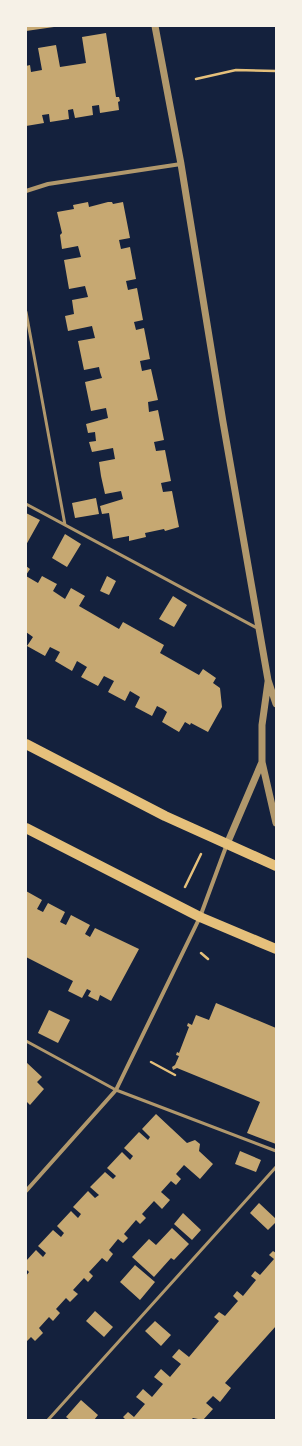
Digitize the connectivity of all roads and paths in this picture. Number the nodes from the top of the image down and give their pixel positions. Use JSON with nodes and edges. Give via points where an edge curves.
{"nodes":[{"id":1,"x":154,"y":26,"type":"edge"},
{"id":2,"x":276,"y":71,"type":"edge"},
{"id":3,"x":196,"y":79,"type":"dead end"},
{"id":4,"x":181,"y":164,"type":"junction"},
{"id":5,"x":26,"y":191,"type":"edge"},
{"id":6,"x":26,"y":312,"type":"edge"},
{"id":7,"x":26,"y":504,"type":"edge"},
{"id":8,"x":65,"y":525,"type":"junction"},
{"id":9,"x":259,"y":629,"type":"junction"},
{"id":10,"x":268,"y":680,"type":"junction"},
{"id":11,"x":276,"y":704,"type":"edge"},
{"id":12,"x":26,"y":744,"type":"edge"},
{"id":13,"x":262,"y":762,"type":"junction"},
{"id":14,"x":276,"y":823,"type":"edge"},
{"id":15,"x":26,"y":828,"type":"edge"},
{"id":16,"x":227,"y":844,"type":"junction"},
{"id":17,"x":202,"y":852,"type":"dead end"},
{"id":18,"x":276,"y":866,"type":"edge"},
{"id":19,"x":182,"y":893,"type":"dead end"},
{"id":20,"x":200,"y":916,"type":"junction"},
{"id":21,"x":276,"y":948,"type":"edge"},
{"id":22,"x":201,"y":953,"type":"dead end"},
{"id":23,"x":208,"y":959,"type":"dead end"},
{"id":24,"x":26,"y":1041,"type":"edge"},
{"id":25,"x":150,"y":1062,"type":"dead end"},
{"id":26,"x":175,"y":1075,"type":"dead end"},
{"id":27,"x":116,"y":1090,"type":"junction"},
{"id":28,"x":276,"y":1151,"type":"edge"},
{"id":29,"x":276,"y":1167,"type":"edge"},
{"id":30,"x":26,"y":1191,"type":"edge"},
{"id":31,"x":48,"y":1420,"type":"edge"}],
"edges":[{"from":1,"to":4,"type":"street"},
{"from":2,"to":3,"type":"path","via":[[236,70]]},
{"from":4,"to":5,"type":"street","via":[[48,184]]},
{"from":4,"to":9,"type":"street"},
{"from":6,"to":8,"type":"lane"},
{"from":7,"to":8,"type":"lane"},
{"from":8,"to":9,"type":"lane"},
{"from":9,"to":10,"type":"street"},
{"from":10,"to":11,"type":"street"},
{"from":10,"to":13,"type":"street","via":[[262,725]]},
{"from":12,"to":16,"type":"main road","via":[[165,816]]},
{"from":13,"to":14,"type":"street"},
{"from":13,"to":16,"type":"street"},
{"from":15,"to":20,"type":"main road"},
{"from":16,"to":18,"type":"main road"},
{"from":16,"to":20,"type":"street"},
{"from":17,"to":19,"type":"path"},
{"from":20,"to":21,"type":"main road"},
{"from":20,"to":27,"type":"street"},
{"from":22,"to":23,"type":"path"},
{"from":24,"to":27,"type":"lane"},
{"from":25,"to":26,"type":"path"},
{"from":27,"to":28,"type":"lane"},
{"from":27,"to":30,"type":"street"},
{"from":29,"to":31,"type":"lane"}]}
